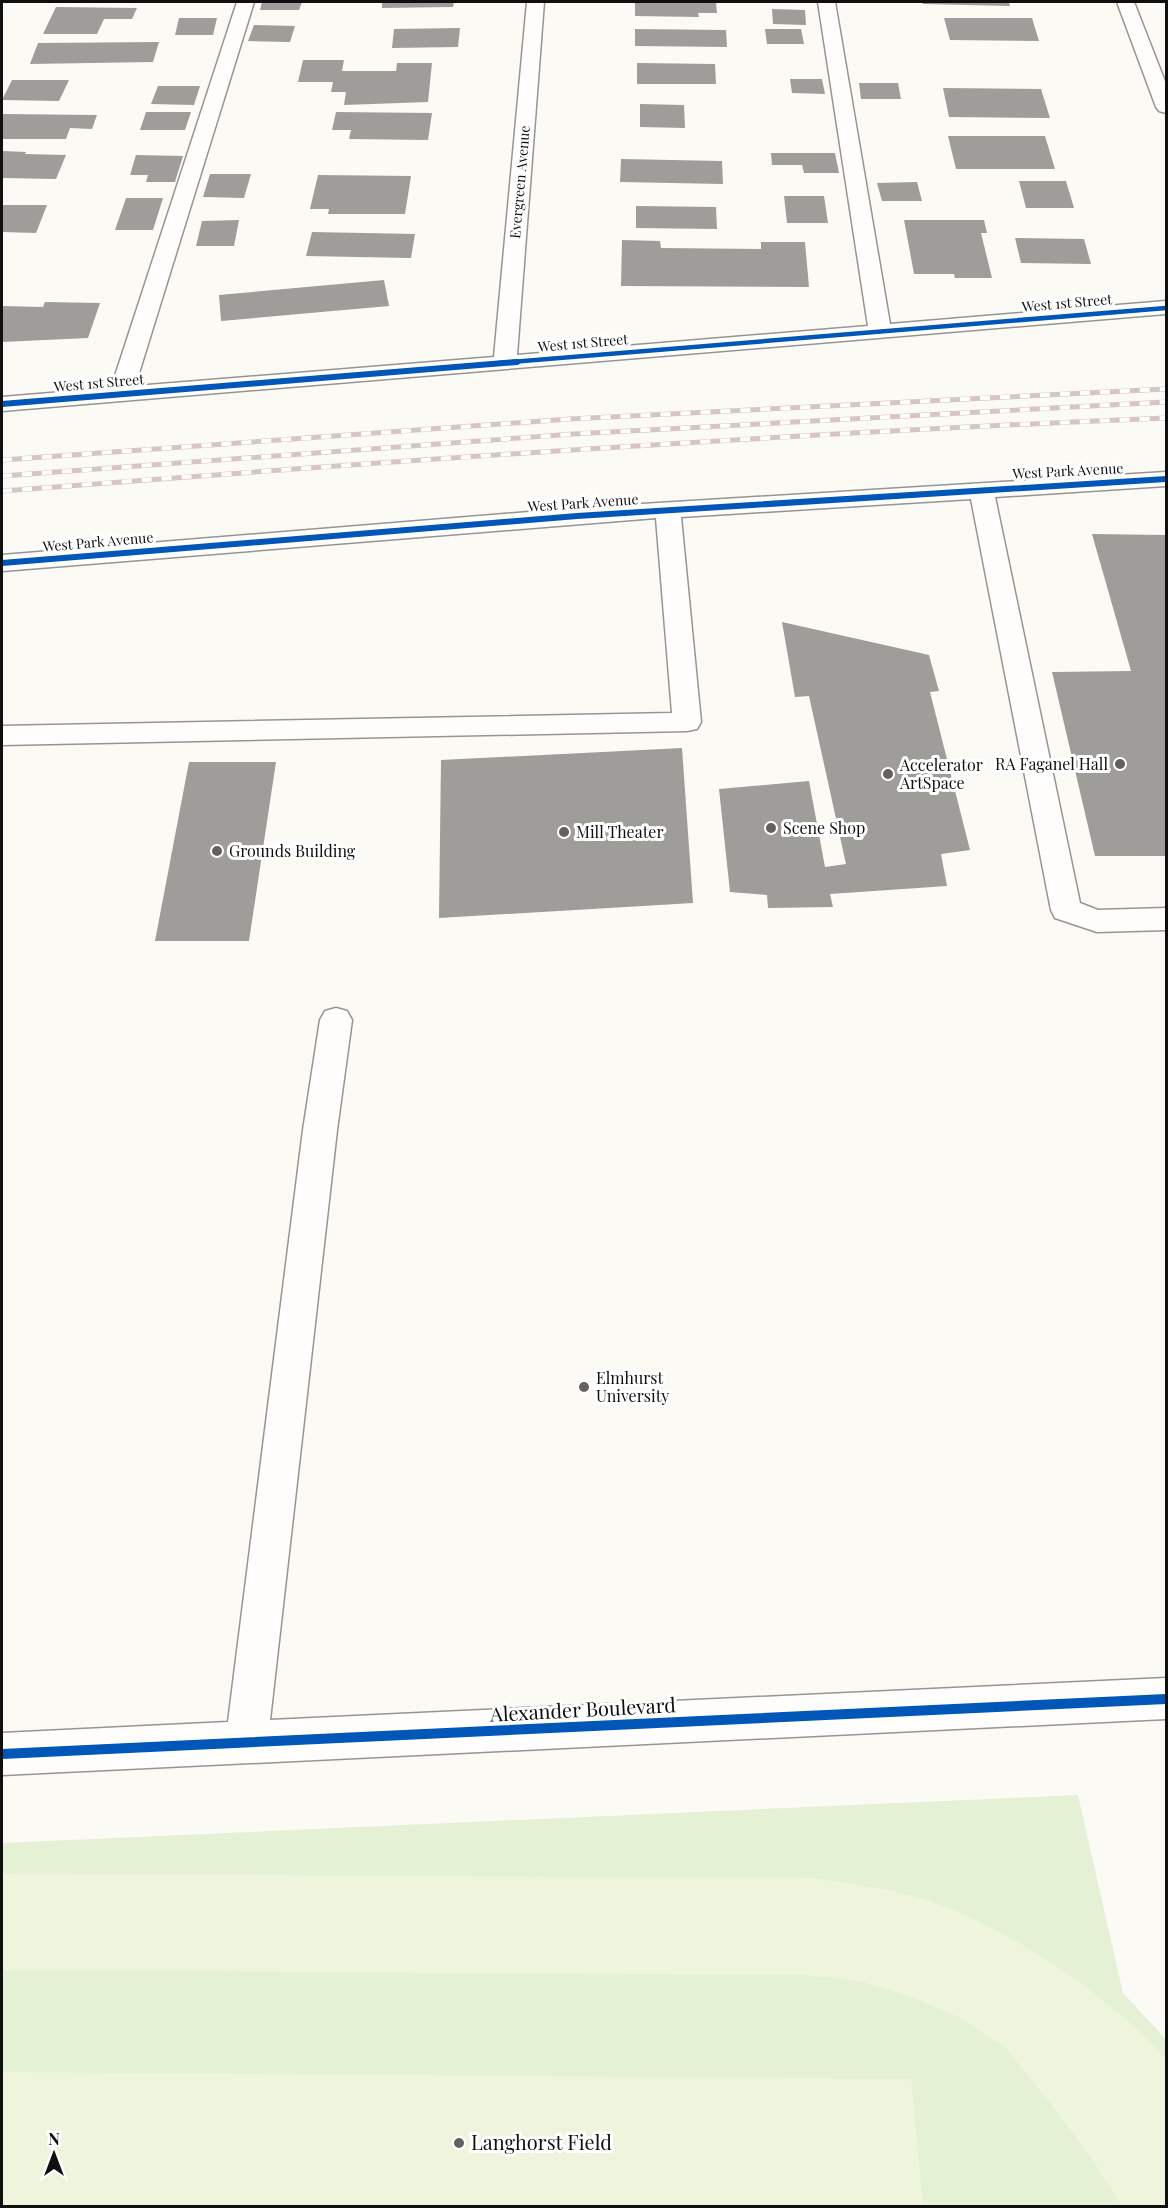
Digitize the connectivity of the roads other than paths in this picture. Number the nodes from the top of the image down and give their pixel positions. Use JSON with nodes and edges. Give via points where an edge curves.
{"nodes":[{"id":1,"x":245,"y":2,"type":"edge"},
{"id":2,"x":535,"y":2,"type":"edge"},
{"id":3,"x":826,"y":2,"type":"edge"},
{"id":4,"x":1125,"y":2,"type":"edge"},
{"id":5,"x":1167,"y":107,"type":"edge"},
{"id":6,"x":1167,"y":308,"type":"edge"},
{"id":7,"x":880,"y":332,"type":"junction"},
{"id":8,"x":505,"y":363,"type":"junction"},
{"id":9,"x":122,"y":394,"type":"junction"},
{"id":10,"x":2,"y":404,"type":"edge"},
{"id":11,"x":1167,"y":479,"type":"edge"},
{"id":12,"x":981,"y":489,"type":"junction"},
{"id":13,"x":668,"y":510,"type":"junction"},
{"id":14,"x":2,"y":563,"type":"edge"},
{"id":15,"x":2,"y":736,"type":"edge"},
{"id":16,"x":1167,"y":919,"type":"edge"},
{"id":17,"x":336,"y":1020,"type":"dead end"},
{"id":18,"x":1167,"y":1699,"type":"edge"},
{"id":19,"x":246,"y":1743,"type":"junction"},
{"id":20,"x":2,"y":1754,"type":"edge"}],
"edges":[{"from":1,"to":9,"type":"street"},
{"from":2,"to":8,"type":"street","name":"Evergreen Avenue"},
{"from":3,"to":7,"type":"street"},
{"from":4,"to":5,"type":"street"},
{"from":6,"to":7,"type":"street","name":"West 1st Street"},
{"from":7,"to":8,"type":"street","name":"West 1st Street"},
{"from":8,"to":9,"type":"street","name":"West 1st Street"},
{"from":9,"to":10,"type":"street","name":"West 1st Street"},
{"from":11,"to":12,"type":"street","name":"West Park Avenue"},
{"from":12,"to":13,"type":"street","name":"West Park Avenue"},
{"from":12,"to":16,"type":"street","via":[[1066,910],[1096,921]]},
{"from":13,"to":14,"type":"street","name":"West Park Avenue"},
{"from":13,"to":15,"type":"street","via":[[687,722]]},
{"from":17,"to":19,"type":"street"},
{"from":18,"to":19,"type":"street","name":"Alexander Boulevard"},
{"from":19,"to":20,"type":"street","name":"Alexander Boulevard"}]}
